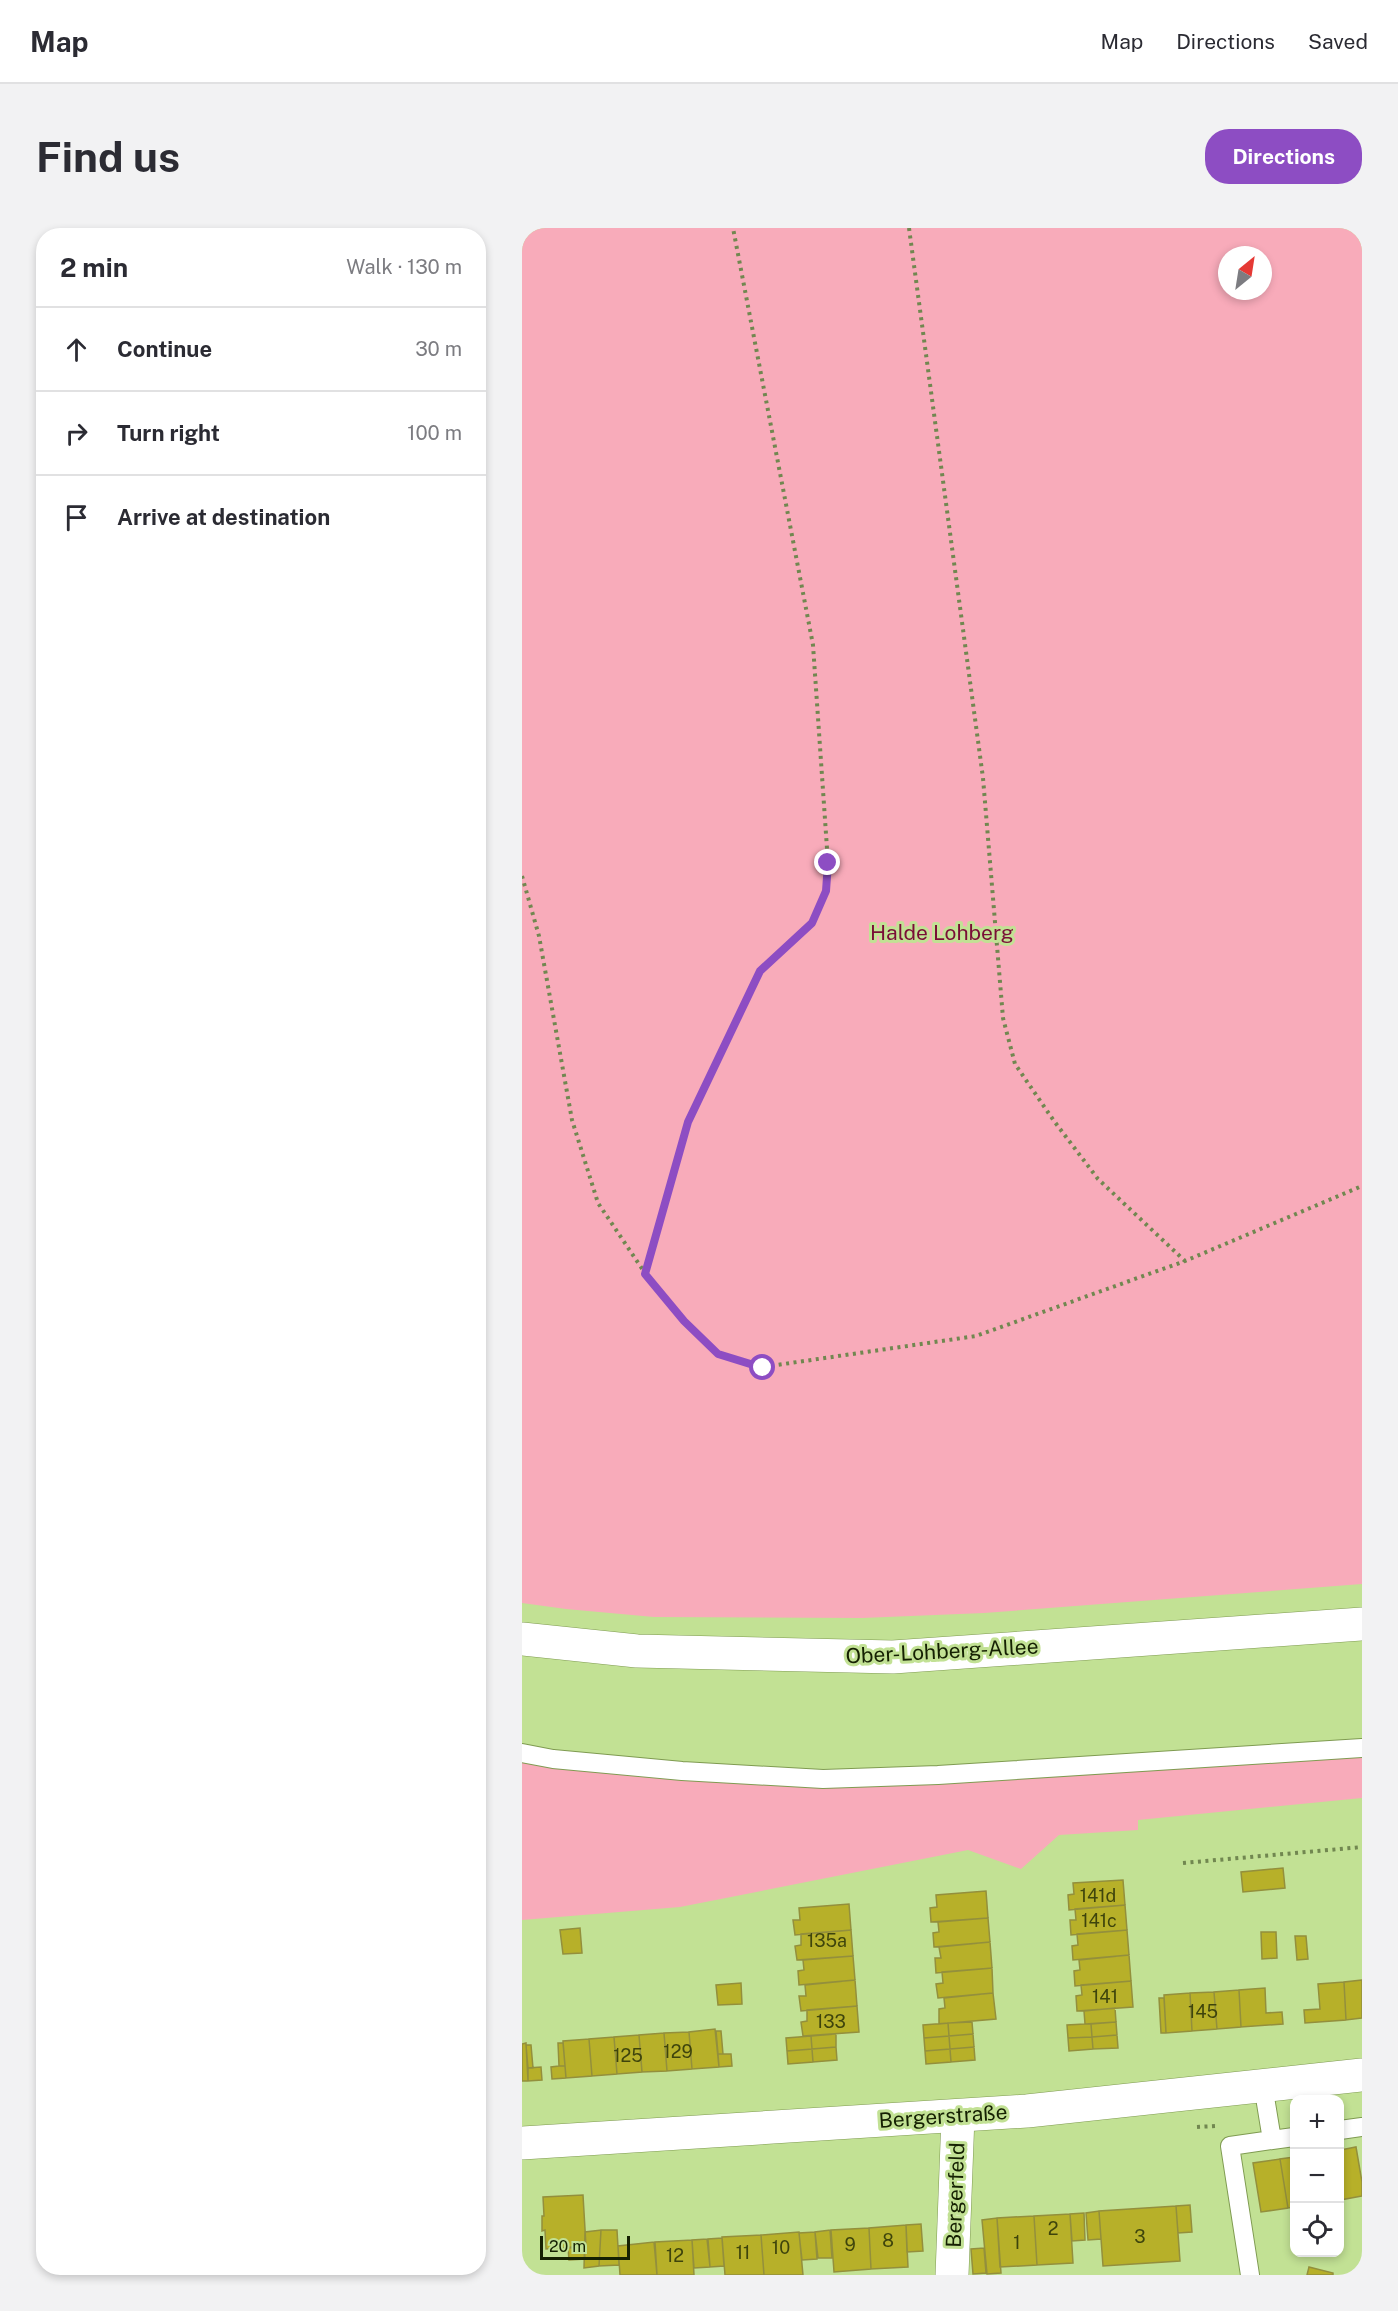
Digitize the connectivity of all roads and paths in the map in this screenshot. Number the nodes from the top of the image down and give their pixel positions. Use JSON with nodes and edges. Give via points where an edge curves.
{"nodes":[{"id":1,"x":733,"y":228,"type":"edge"},
{"id":2,"x":909,"y":228,"type":"edge"},
{"id":3,"x":522,"y":876,"type":"edge"},
{"id":4,"x":1362,"y":1186,"type":"edge"},
{"id":5,"x":1185,"y":1261,"type":"junction"},
{"id":6,"x":645,"y":1274,"type":"junction"},
{"id":7,"x":1362,"y":1624,"type":"edge"},
{"id":8,"x":522,"y":1639,"type":"edge"},
{"id":9,"x":1362,"y":1748,"type":"edge"},
{"id":10,"x":522,"y":1753,"type":"edge"},
{"id":11,"x":1362,"y":1847,"type":"edge"},
{"id":12,"x":1182,"y":1863,"type":"dead end"},
{"id":13,"x":1362,"y":2075,"type":"edge"},
{"id":14,"x":1263,"y":2085,"type":"junction"},
{"id":15,"x":958,"y":2116,"type":"junction"},
{"id":16,"x":1362,"y":2127,"type":"edge"},
{"id":17,"x":1344,"y":2129,"type":"edge"},
{"id":18,"x":1290,"y":2138,"type":"edge"},
{"id":19,"x":1272,"y":2140,"type":"junction"},
{"id":20,"x":522,"y":2143,"type":"edge"},
{"id":21,"x":952,"y":2275,"type":"edge"},
{"id":22,"x":1250,"y":2275,"type":"edge"}],
"edges":[{"from":1,"to":6,"type":"path","via":[[813,645],[828,863],[826,891],[812,923],[760,971],[688,1122]]},
{"from":2,"to":5,"type":"path","via":[[983,778],[1003,1018],[1015,1064],[1098,1179]]},
{"from":3,"to":6,"type":"path","via":[[540,936],[572,1120],[591,1183],[598,1203]]},
{"from":4,"to":5,"type":"path"},
{"from":5,"to":6,"type":"path","via":[[976,1336],[763,1368],[718,1354]]},
{"from":7,"to":8,"type":"street","name":"Ober-Lohberg-Allee","via":[[893,1657],[637,1651]]},
{"from":9,"to":10,"type":"lane","via":[[823,1779],[662,1770]]},
{"from":11,"to":12,"type":"path"},
{"from":13,"to":14,"type":"street","name":"Bergerstraße"},
{"from":14,"to":15,"type":"street","name":"Bergerstraße"},
{"from":14,"to":19,"type":"lane"},
{"from":15,"to":20,"type":"street","name":"Bergerstraße"},
{"from":15,"to":21,"type":"street","name":"Bergerfeld"},
{"from":16,"to":17,"type":"lane"},
{"from":18,"to":19,"type":"lane"},
{"from":19,"to":22,"type":"lane","via":[[1230,2146]]}]}
